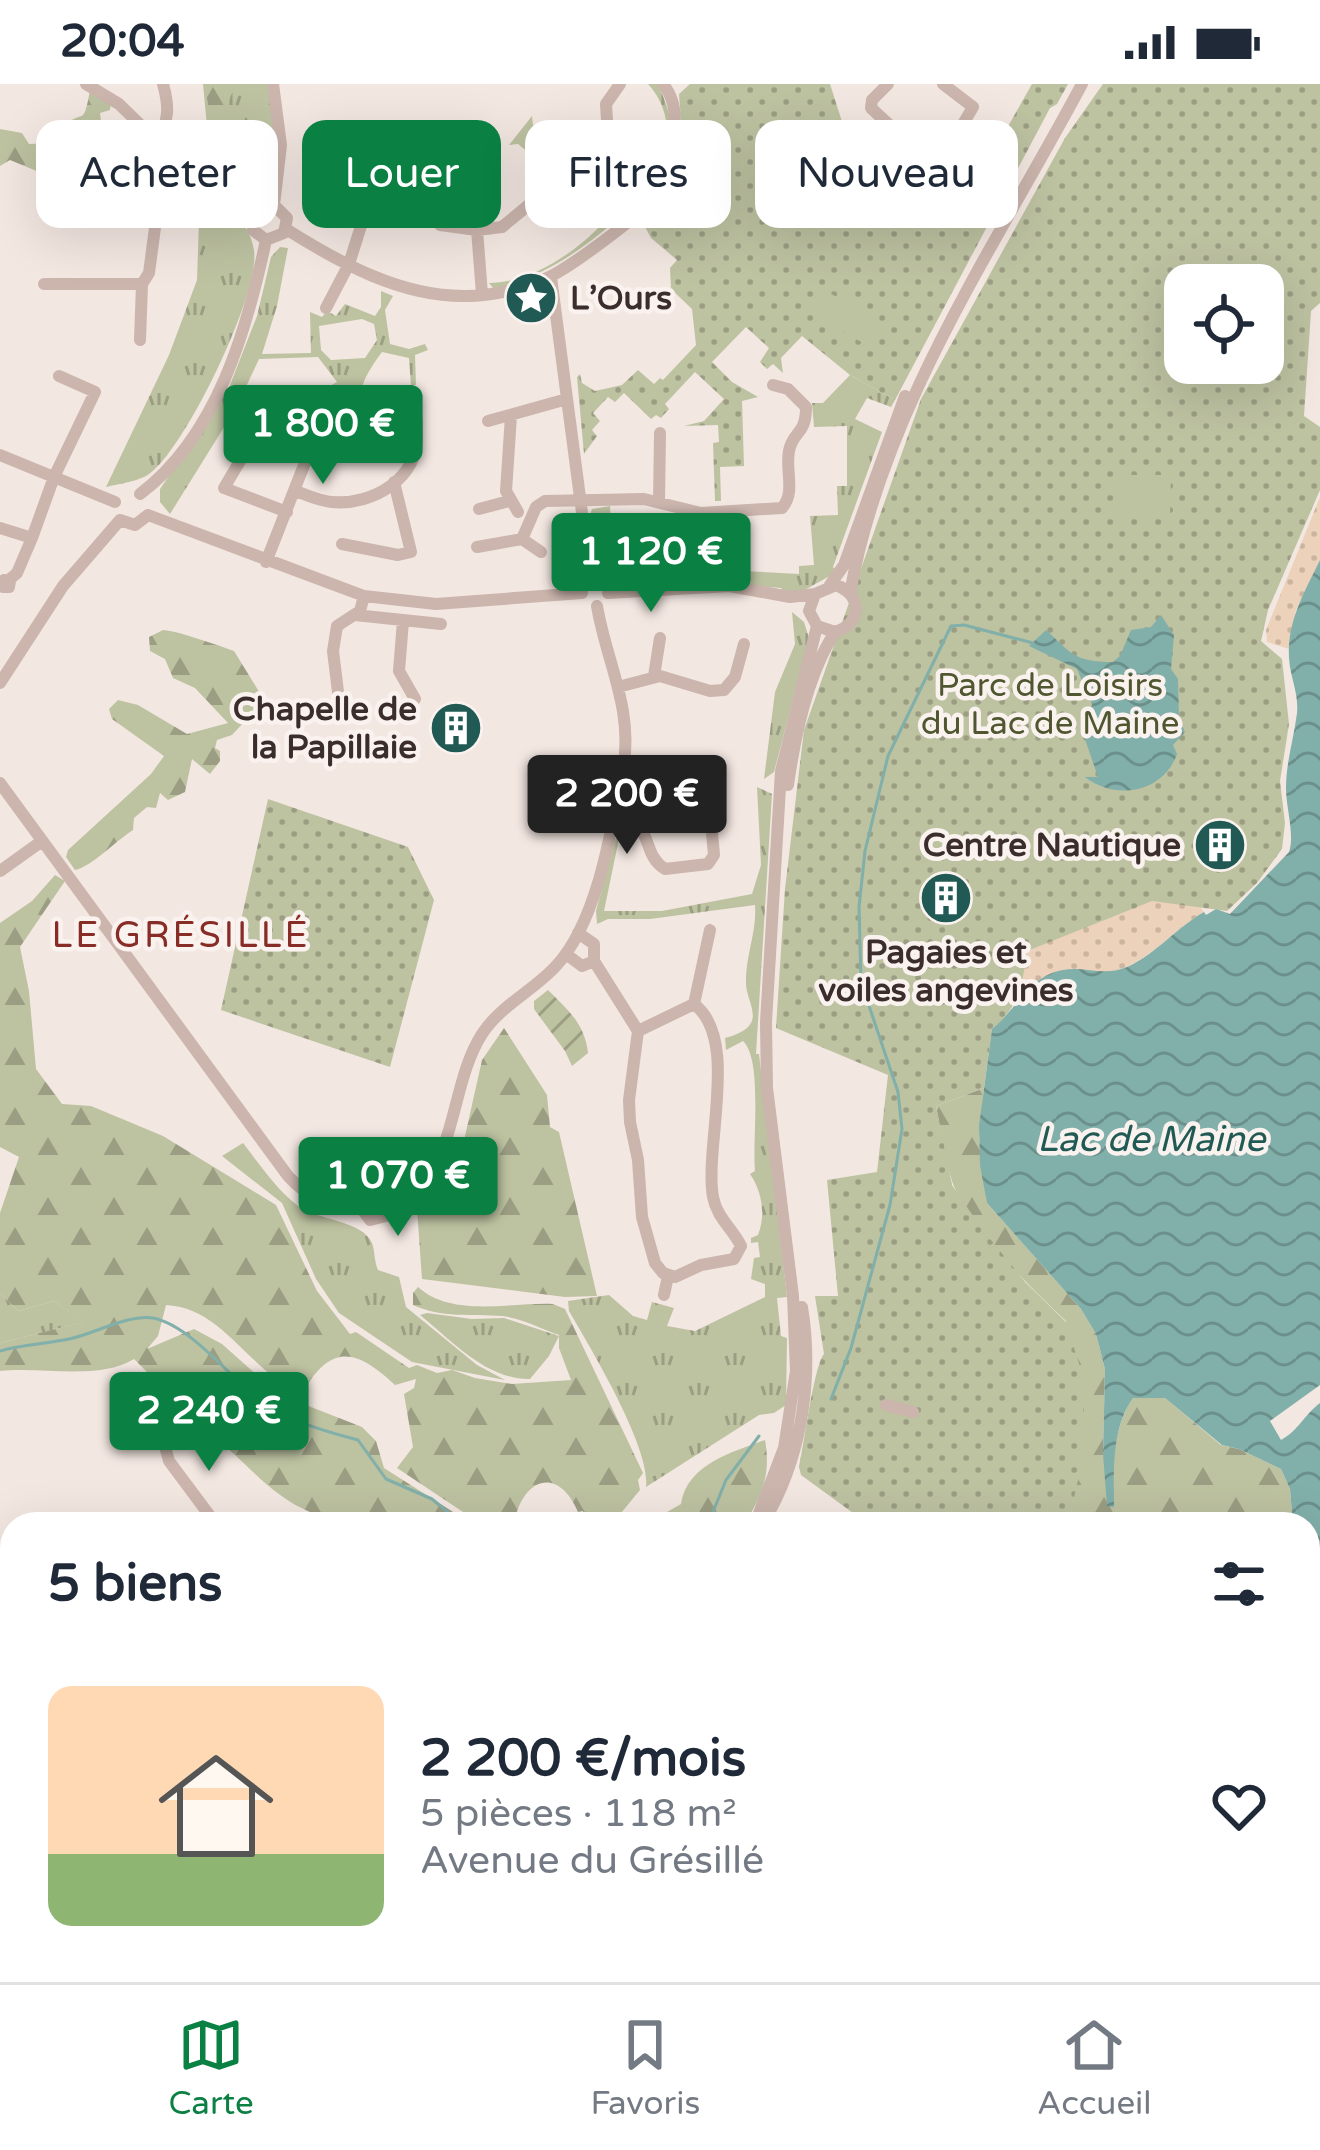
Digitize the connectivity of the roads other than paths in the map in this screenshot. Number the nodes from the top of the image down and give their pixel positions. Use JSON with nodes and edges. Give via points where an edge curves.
{"nodes":[{"id":1,"x":86,"y":84,"type":"edge"},
{"id":2,"x":163,"y":84,"type":"edge"},
{"id":3,"x":274,"y":84,"type":"edge"},
{"id":4,"x":620,"y":84,"type":"edge"},
{"id":5,"x":663,"y":84,"type":"edge"},
{"id":6,"x":888,"y":84,"type":"edge"},
{"id":7,"x":943,"y":84,"type":"edge"},
{"id":8,"x":1078,"y":84,"type":"edge"},
{"id":9,"x":135,"y":120,"type":"edge"},
{"id":10,"x":167,"y":120,"type":"edge"},
{"id":11,"x":607,"y":120,"type":"edge"},
{"id":12,"x":278,"y":171,"type":"edge"},
{"id":13,"x":278,"y":208,"type":"edge"},
{"id":14,"x":525,"y":208,"type":"edge"},
{"id":15,"x":155,"y":228,"type":"edge"},
{"id":16,"x":253,"y":228,"type":"edge"},
{"id":17,"x":360,"y":228,"type":"edge"},
{"id":18,"x":462,"y":228,"type":"edge"},
{"id":19,"x":286,"y":229,"type":"junction"},
{"id":20,"x":477,"y":230,"type":"junction"},
{"id":21,"x":266,"y":240,"type":"junction"},
{"id":22,"x":349,"y":264,"type":"junction"},
{"id":23,"x":551,"y":277,"type":"junction"},
{"id":24,"x":44,"y":284,"type":"dead end"},
{"id":25,"x":142,"y":284,"type":"junction"},
{"id":26,"x":482,"y":294,"type":"junction"},
{"id":27,"x":326,"y":308,"type":"dead end"},
{"id":28,"x":140,"y":340,"type":"dead end"},
{"id":29,"x":59,"y":376,"type":"dead end"},
{"id":30,"x":772,"y":386,"type":"dead end"},
{"id":31,"x":567,"y":399,"type":"junction"},
{"id":32,"x":407,"y":400,"type":"dead end"},
{"id":33,"x":294,"y":407,"type":"dead end"},
{"id":34,"x":511,"y":416,"type":"junction"},
{"id":35,"x":488,"y":421,"type":"dead end"},
{"id":36,"x":660,"y":433,"type":"dead end"},
{"id":37,"x":0,"y":455,"type":"edge"},
{"id":38,"x":240,"y":461,"type":"dead end"},
{"id":39,"x":54,"y":477,"type":"junction"},
{"id":40,"x":394,"y":482,"type":"junction"},
{"id":41,"x":296,"y":491,"type":"junction"},
{"id":42,"x":140,"y":494,"type":"junction"},
{"id":43,"x":116,"y":502,"type":"junction"},
{"id":44,"x":580,"y":502,"type":"junction"},
{"id":45,"x":659,"y":502,"type":"junction"},
{"id":46,"x":479,"y":509,"type":"dead end"},
{"id":47,"x":287,"y":512,"type":"junction"},
{"id":48,"x":148,"y":515,"type":"junction"},
{"id":49,"x":120,"y":520,"type":"junction"},
{"id":50,"x":0,"y":528,"type":"edge"},
{"id":51,"x":32,"y":538,"type":"junction"},
{"id":52,"x":522,"y":539,"type":"junction"},
{"id":53,"x":342,"y":544,"type":"dead end"},
{"id":54,"x":477,"y":547,"type":"dead end"},
{"id":55,"x":541,"y":553,"type":"dead end"},
{"id":56,"x":266,"y":562,"type":"junction"},
{"id":57,"x":591,"y":581,"type":"junction"},
{"id":58,"x":830,"y":586,"type":"junction"},
{"id":59,"x":5,"y":588,"type":"edge"},
{"id":60,"x":694,"y":589,"type":"junction"},
{"id":61,"x":582,"y":593,"type":"junction"},
{"id":62,"x":608,"y":593,"type":"junction"},
{"id":63,"x":850,"y":593,"type":"junction"},
{"id":64,"x":814,"y":594,"type":"junction"},
{"id":65,"x":364,"y":596,"type":"junction"},
{"id":66,"x":597,"y":606,"type":"junction"},
{"id":67,"x":354,"y":615,"type":"junction"},
{"id":68,"x":813,"y":620,"type":"junction"},
{"id":69,"x":403,"y":621,"type":"junction"},
{"id":70,"x":441,"y":624,"type":"dead end"},
{"id":71,"x":835,"y":632,"type":"junction"},
{"id":72,"x":660,"y":638,"type":"dead end"},
{"id":73,"x":744,"y":644,"type":"dead end"},
{"id":74,"x":654,"y":676,"type":"junction"},
{"id":75,"x":0,"y":682,"type":"edge"},
{"id":76,"x":618,"y":687,"type":"junction"},
{"id":77,"x":415,"y":699,"type":"dead end"},
{"id":78,"x":339,"y":700,"type":"dead end"},
{"id":79,"x":0,"y":783,"type":"edge"},
{"id":80,"x":613,"y":814,"type":"junction"},
{"id":81,"x":712,"y":833,"type":"dead end"},
{"id":82,"x":42,"y":841,"type":"junction"},
{"id":83,"x":0,"y":871,"type":"edge"},
{"id":84,"x":710,"y":930,"type":"dead end"},
{"id":85,"x":578,"y":933,"type":"junction"},
{"id":86,"x":566,"y":954,"type":"junction"},
{"id":87,"x":594,"y":961,"type":"junction"},
{"id":88,"x":694,"y":1004,"type":"junction"},
{"id":89,"x":638,"y":1031,"type":"junction"},
{"id":90,"x":640,"y":1179,"type":"junction"},
{"id":91,"x":624,"y":1180,"type":"dead end"},
{"id":92,"x":668,"y":1276,"type":"junction"},
{"id":93,"x":664,"y":1295,"type":"dead end"},
{"id":94,"x":886,"y":1405,"type":"dead end"},
{"id":95,"x":913,"y":1412,"type":"dead end"},
{"id":96,"x":164,"y":1444,"type":"dead end"},
{"id":97,"x":781,"y":1474,"type":"junction"},
{"id":98,"x":207,"y":1512,"type":"edge"},
{"id":99,"x":764,"y":1512,"type":"edge"}],
"edges":[{"from":1,"to":9,"type":"street"},
{"from":2,"to":10,"type":"street"},
{"from":3,"to":12,"type":"street"},
{"from":4,"to":11,"type":"street","via":[[606,104]]},
{"from":5,"to":23,"type":"street","via":[[675,112],[670,183]]},
{"from":6,"to":7,"type":"street","via":[[872,110],[939,160],[974,107]]},
{"from":8,"to":58,"type":"street","via":[[924,357]]},
{"from":8,"to":63,"type":"street","via":[[917,387]]},
{"from":13,"to":19,"type":"street"},
{"from":14,"to":20,"type":"street","via":[[502,227]]},
{"from":15,"to":25,"type":"street"},
{"from":16,"to":21,"type":"street"},
{"from":17,"to":22,"type":"street"},
{"from":18,"to":20,"type":"street"},
{"from":19,"to":21,"type":"street"},
{"from":19,"to":22,"type":"street"},
{"from":20,"to":26,"type":"street"},
{"from":21,"to":42,"type":"street","via":[[216,400]]},
{"from":22,"to":26,"type":"street","via":[[409,290]]},
{"from":22,"to":27,"type":"street"},
{"from":23,"to":26,"type":"street"},
{"from":23,"to":31,"type":"street"},
{"from":24,"to":25,"type":"street"},
{"from":25,"to":28,"type":"street"},
{"from":29,"to":39,"type":"street","via":[[95,392]]},
{"from":30,"to":45,"type":"street","via":[[806,407],[806,425],[789,448],[785,506],[701,513]]},
{"from":31,"to":34,"type":"street"},
{"from":31,"to":44,"type":"street"},
{"from":32,"to":40,"type":"street","via":[[416,412],[417,457]]},
{"from":33,"to":41,"type":"street","via":[[308,455]]},
{"from":34,"to":35,"type":"street"},
{"from":34,"to":46,"type":"street","via":[[506,483],[514,507]]},
{"from":36,"to":45,"type":"street"},
{"from":37,"to":39,"type":"street"},
{"from":38,"to":47,"type":"street","via":[[224,488]]},
{"from":39,"to":43,"type":"street"},
{"from":39,"to":51,"type":"street"},
{"from":40,"to":41,"type":"street","via":[[344,502]]},
{"from":40,"to":53,"type":"street","via":[[411,552]]},
{"from":41,"to":47,"type":"street"},
{"from":42,"to":43,"type":"street","via":[[126,491]]},
{"from":42,"to":48,"type":"street"},
{"from":43,"to":49,"type":"street"},
{"from":44,"to":45,"type":"street"},
{"from":44,"to":52,"type":"street","via":[[539,504]]},
{"from":44,"to":57,"type":"street"},
{"from":47,"to":56,"type":"street"},
{"from":48,"to":49,"type":"street","via":[[135,525]]},
{"from":48,"to":56,"type":"street"},
{"from":49,"to":75,"type":"street","via":[[63,586]]},
{"from":50,"to":51,"type":"street"},
{"from":51,"to":59,"type":"street"},
{"from":52,"to":54,"type":"street"},
{"from":52,"to":55,"type":"street"},
{"from":56,"to":65,"type":"street"},
{"from":57,"to":61,"type":"street"},
{"from":57,"to":62,"type":"street"},
{"from":58,"to":63,"type":"street"},
{"from":58,"to":64,"type":"street"},
{"from":60,"to":62,"type":"street"},
{"from":60,"to":64,"type":"street"},
{"from":60,"to":68,"type":"street","via":[[779,599]]},
{"from":61,"to":65,"type":"street","via":[[447,604]]},
{"from":61,"to":66,"type":"street"},
{"from":62,"to":66,"type":"street"},
{"from":63,"to":71,"type":"street","via":[[854,620]]},
{"from":64,"to":68,"type":"street"},
{"from":65,"to":67,"type":"street"},
{"from":66,"to":76,"type":"street"},
{"from":67,"to":69,"type":"street"},
{"from":67,"to":78,"type":"street","via":[[337,626],[333,644]]},
{"from":68,"to":71,"type":"street"},
{"from":68,"to":97,"type":"street","via":[[782,771],[766,1022],[797,1340]]},
{"from":69,"to":70,"type":"street"},
{"from":69,"to":77,"type":"street","via":[[399,670]]},
{"from":71,"to":97,"type":"street","via":[[794,752],[782,852],[771,1064],[806,1354],[801,1418]]},
{"from":72,"to":74,"type":"street"},
{"from":73,"to":74,"type":"street","via":[[724,690]]},
{"from":74,"to":76,"type":"street"},
{"from":76,"to":80,"type":"street","via":[[626,747]]},
{"from":79,"to":82,"type":"street"},
{"from":80,"to":81,"type":"street","via":[[638,824],[665,869],[708,865]]},
{"from":80,"to":85,"type":"street"},
{"from":82,"to":83,"type":"street"},
{"from":82,"to":86,"type":"street","via":[[288,1176],[324,1202],[362,1209],[404,1197],[427,1179],[483,1034]]},
{"from":84,"to":88,"type":"street"},
{"from":85,"to":86,"type":"street"},
{"from":85,"to":87,"type":"street","via":[[594,944]]},
{"from":86,"to":87,"type":"street","via":[[582,966]]},
{"from":87,"to":89,"type":"street"},
{"from":88,"to":89,"type":"street"},
{"from":88,"to":92,"type":"street","via":[[710,1023],[718,1058],[714,1203],[741,1250]]},
{"from":89,"to":90,"type":"street","via":[[628,1100]]},
{"from":90,"to":91,"type":"street"},
{"from":90,"to":92,"type":"street","via":[[646,1234]]},
{"from":92,"to":93,"type":"street"},
{"from":94,"to":95,"type":"street"},
{"from":96,"to":98,"type":"street"},
{"from":97,"to":99,"type":"street"}]}
